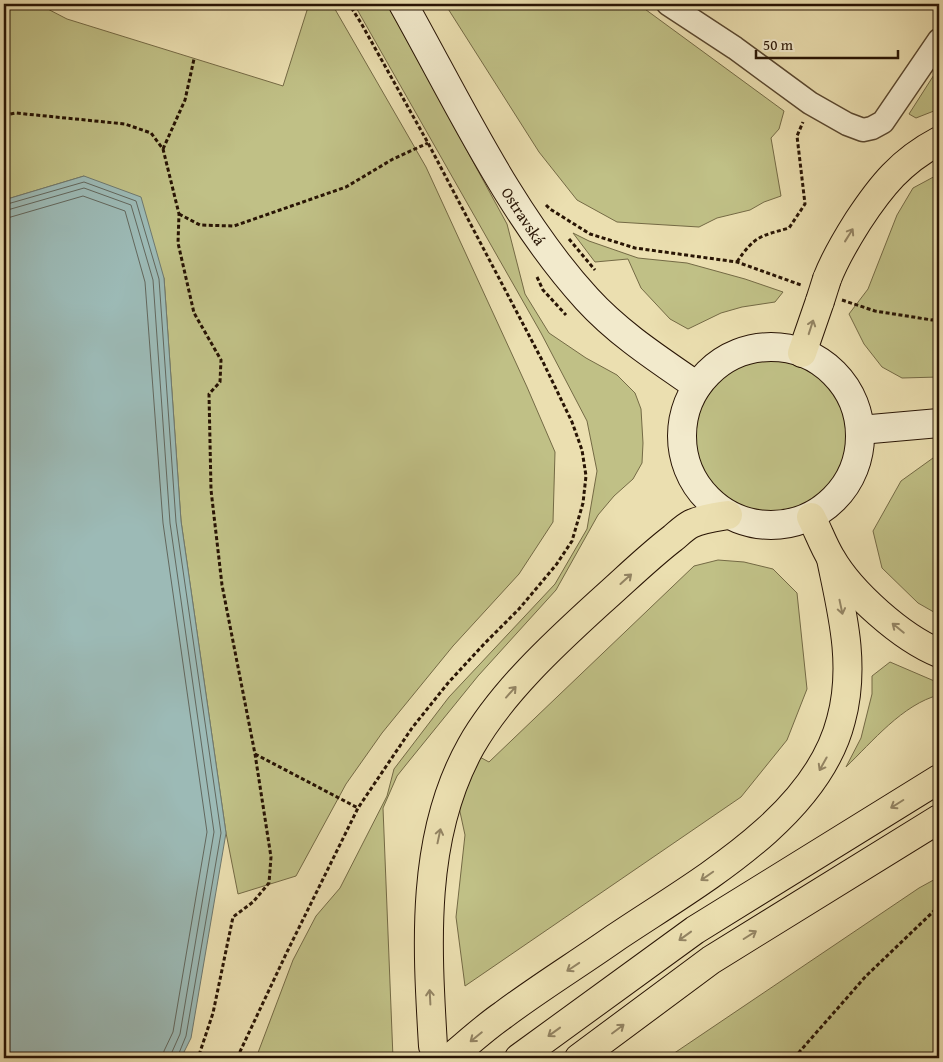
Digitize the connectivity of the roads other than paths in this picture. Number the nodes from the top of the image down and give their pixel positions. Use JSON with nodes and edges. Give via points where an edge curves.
{"nodes":[{"id":1,"x":403,"y":4,"type":"edge"},
{"id":2,"x":668,"y":4,"type":"edge"},
{"id":3,"x":939,"y":40,"type":"edge"},
{"id":4,"x":939,"y":141,"type":"edge"},
{"id":5,"x":802,"y":353,"type":"junction"},
{"id":6,"x":697,"y":386,"type":"junction"},
{"id":7,"x":939,"y":423,"type":"edge"},
{"id":8,"x":860,"y":430,"type":"junction"},
{"id":9,"x":728,"y":514,"type":"junction"},
{"id":10,"x":811,"y":517,"type":"junction"},
{"id":11,"x":831,"y":559,"type":"junction"},
{"id":12,"x":939,"y":653,"type":"edge"},
{"id":13,"x":939,"y":779,"type":"edge"},
{"id":14,"x":939,"y":818,"type":"edge"},
{"id":15,"x":441,"y":1052,"type":"edge"},
{"id":16,"x":519,"y":1058,"type":"edge"},
{"id":17,"x":579,"y":1058,"type":"edge"}],
"edges":[{"from":1,"to":6,"type":"main road","name":"Ostravská","via":[[496,171],[554,259],[622,334]]},
{"from":2,"to":3,"type":"street","via":[[810,102],[857,129],[878,126],[890,114]]},
{"from":5,"to":4,"type":"highway","one_way":true,"via":[[834,260],[845,242],[885,182],[911,158]]},
{"from":5,"to":6,"type":"main road","via":[[776,347],[737,353],[714,367]]},
{"from":5,"to":8,"type":"main road","via":[[818,360],[843,383],[858,413]]},
{"from":6,"to":9,"type":"main road","via":[[684,416],[682,449],[686,465],[702,494]]},
{"from":7,"to":8,"type":"main road"},
{"from":8,"to":10,"type":"main road","via":[[859,456],[849,481],[833,502]]},
{"from":9,"to":10,"type":"main road","via":[[763,526],[788,524]]},
{"from":15,"to":9,"type":"highway","one_way":true,"via":[[428,961],[433,873],[439,834],[456,775],[500,704],[573,626],[691,524]]},
{"from":10,"to":11,"type":"highway"},
{"from":12,"to":11,"type":"highway","one_way":true,"via":[[911,638],[862,598]]},
{"from":11,"to":15,"type":"highway","one_way":true,"via":[[845,627],[848,686],[835,741],[809,786],[778,820],[712,873],[502,1016]]},
{"from":13,"to":16,"type":"highway","one_way":true,"via":[[695,930]]},
{"from":17,"to":14,"type":"highway","one_way":true,"via":[[711,960]]}]}
